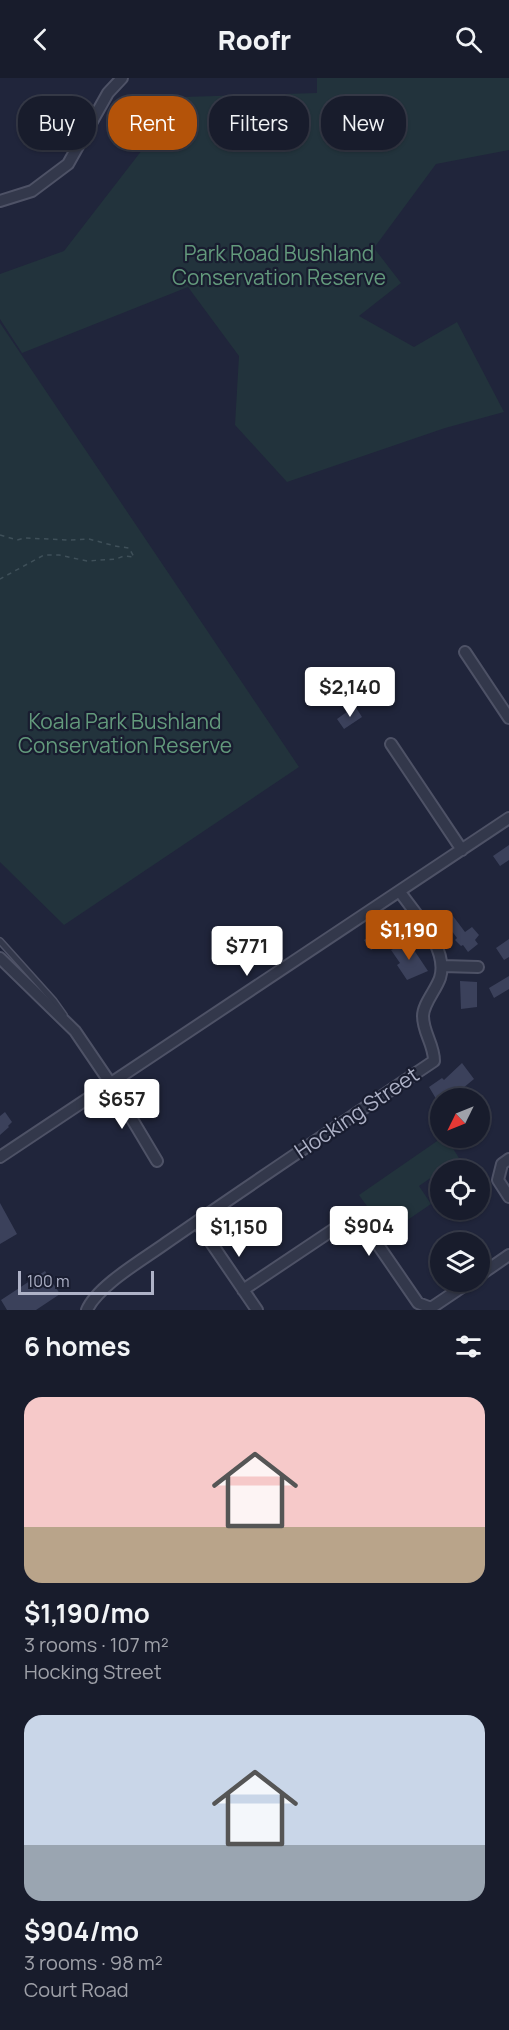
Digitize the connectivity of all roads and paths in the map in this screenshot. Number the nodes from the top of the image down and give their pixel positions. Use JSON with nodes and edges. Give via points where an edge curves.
{"nodes":[{"id":1,"x":122,"y":78,"type":"edge"},
{"id":2,"x":0,"y":201,"type":"edge"},
{"id":3,"x":0,"y":535,"type":"edge"},
{"id":4,"x":0,"y":579,"type":"edge"},
{"id":5,"x":465,"y":652,"type":"dead end"},
{"id":6,"x":509,"y":718,"type":"edge"},
{"id":7,"x":391,"y":744,"type":"dead end"},
{"id":8,"x":509,"y":818,"type":"edge"},
{"id":9,"x":462,"y":850,"type":"junction"},
{"id":10,"x":400,"y":892,"type":"junction"},
{"id":11,"x":0,"y":941,"type":"edge"},
{"id":12,"x":0,"y":958,"type":"edge"},
{"id":13,"x":443,"y":966,"type":"junction"},
{"id":14,"x":478,"y":967,"type":"dead end"},
{"id":15,"x":75,"y":1031,"type":"junction"},
{"id":16,"x":111,"y":1084,"type":"junction"},
{"id":17,"x":0,"y":1157,"type":"edge"},
{"id":18,"x":509,"y":1159,"type":"edge"},
{"id":19,"x":157,"y":1161,"type":"dead end"},
{"id":20,"x":509,"y":1197,"type":"edge"},
{"id":21,"x":197,"y":1222,"type":"junction"},
{"id":22,"x":509,"y":1255,"type":"edge"},
{"id":23,"x":490,"y":1268,"type":"edge"},
{"id":24,"x":243,"y":1290,"type":"junction"},
{"id":25,"x":455,"y":1292,"type":"edge"},
{"id":26,"x":87,"y":1310,"type":"edge"},
{"id":27,"x":257,"y":1310,"type":"edge"}],
"edges":[{"from":1,"to":2,"type":"street","via":[[108,93],[68,164],[32,191]]},
{"from":3,"to":4,"type":"path","via":[[16,540],[89,539],[129,548],[134,557],[87,561],[44,555]]},
{"from":5,"to":6,"type":"street"},
{"from":7,"to":9,"type":"street"},
{"from":8,"to":9,"type":"street"},
{"from":9,"to":10,"type":"street"},
{"from":10,"to":13,"type":"street","via":[[431,937]]},
{"from":10,"to":16,"type":"street"},
{"from":11,"to":15,"type":"lane","via":[[54,1001]]},
{"from":12,"to":15,"type":"street"},
{"from":13,"to":14,"type":"street"},
{"from":13,"to":21,"type":"street","name":"Hocking Street","via":[[423,1014],[434,1061]]},
{"from":15,"to":16,"type":"street"},
{"from":16,"to":17,"type":"street"},
{"from":16,"to":19,"type":"street"},
{"from":18,"to":20,"type":"street","via":[[502,1164],[498,1180]]},
{"from":21,"to":24,"type":"street"},
{"from":21,"to":26,"type":"street","via":[[104,1288]]},
{"from":22,"to":23,"type":"street"},
{"from":24,"to":25,"type":"street","via":[[349,1219],[363,1223],[418,1303],[431,1308]]},
{"from":24,"to":27,"type":"street"}]}
